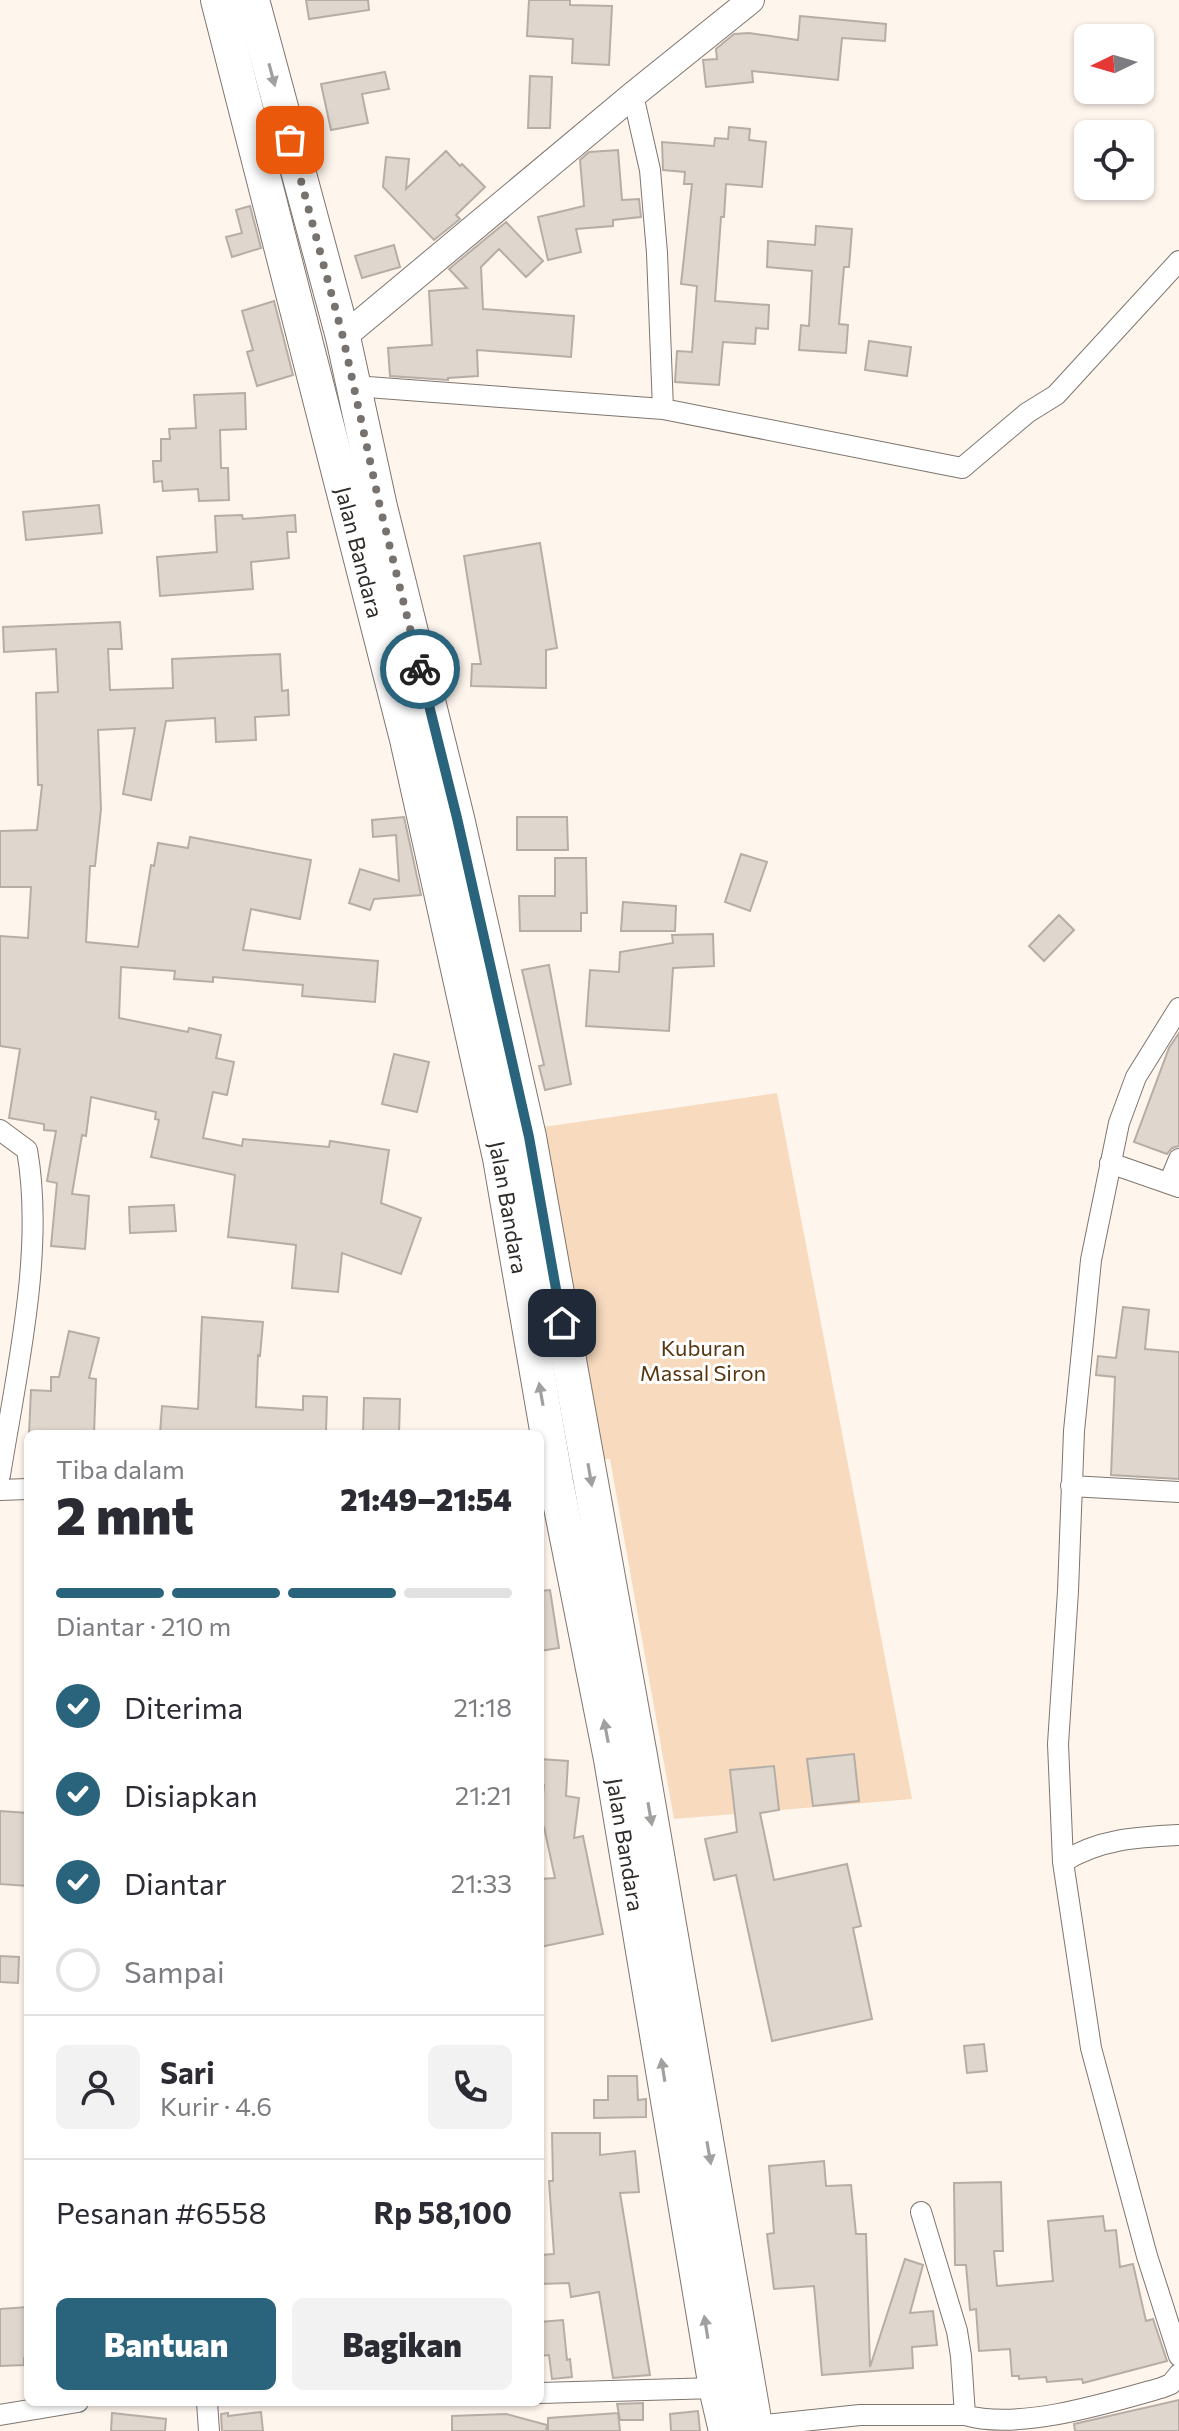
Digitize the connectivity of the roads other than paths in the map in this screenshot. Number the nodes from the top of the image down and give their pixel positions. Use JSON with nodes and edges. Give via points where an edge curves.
{"nodes":[{"id":1,"x":218,"y":0,"type":"edge"},
{"id":2,"x":252,"y":0,"type":"edge"},
{"id":3,"x":751,"y":0,"type":"edge"},
{"id":4,"x":633,"y":95,"type":"junction"},
{"id":5,"x":297,"y":168,"type":"junction"},
{"id":6,"x":265,"y":181,"type":"junction"},
{"id":7,"x":1179,"y":261,"type":"edge"},
{"id":8,"x":343,"y":337,"type":"junction"},
{"id":9,"x":354,"y":386,"type":"junction"},
{"id":10,"x":663,"y":409,"type":"junction"},
{"id":11,"x":366,"y":511,"type":"junction"},
{"id":12,"x":1179,"y":1008,"type":"edge"},
{"id":13,"x":0,"y":1130,"type":"edge"},
{"id":14,"x":1179,"y":1159,"type":"edge"},
{"id":15,"x":1110,"y":1163,"type":"junction"},
{"id":16,"x":1174,"y":1185,"type":"edge"},
{"id":17,"x":540,"y":1430,"type":"edge"},
{"id":18,"x":544,"y":1455,"type":"edge"},
{"id":19,"x":0,"y":1475,"type":"edge"},
{"id":20,"x":548,"y":1482,"type":"edge"},
{"id":21,"x":1071,"y":1486,"type":"junction"},
{"id":22,"x":24,"y":1489,"type":"edge"},
{"id":23,"x":0,"y":1490,"type":"edge"},
{"id":24,"x":1179,"y":1492,"type":"edge"},
{"id":25,"x":1179,"y":1835,"type":"edge"},
{"id":26,"x":1063,"y":1862,"type":"junction"},
{"id":27,"x":921,"y":2212,"type":"dead end"},
{"id":28,"x":1179,"y":2356,"type":"edge"},
{"id":29,"x":1179,"y":2376,"type":"edge"},
{"id":30,"x":716,"y":2388,"type":"junction"},
{"id":31,"x":544,"y":2393,"type":"edge"},
{"id":32,"x":54,"y":2406,"type":"edge"},
{"id":33,"x":207,"y":2406,"type":"edge"},
{"id":34,"x":0,"y":2415,"type":"edge"},
{"id":35,"x":965,"y":2415,"type":"junction"},
{"id":36,"x":746,"y":2429,"type":"edge"},
{"id":37,"x":209,"y":2431,"type":"edge"}],
"edges":[{"from":1,"to":6,"type":"highway","name":"Jalan Bandara"},
{"from":2,"to":5,"type":"highway","name":"Jalan Bandara","one_way":true},
{"from":3,"to":4,"type":"street"},
{"from":4,"to":8,"type":"street"},
{"from":4,"to":10,"type":"street","via":[[650,170]]},
{"from":5,"to":6,"type":"highway"},
{"from":5,"to":8,"type":"highway","name":"Jalan Bandara"},
{"from":6,"to":11,"type":"highway","name":"Jalan Bandara"},
{"from":7,"to":10,"type":"street","via":[[1056,395],[962,468]]},
{"from":8,"to":9,"type":"highway","name":"Jalan Bandara"},
{"from":9,"to":10,"type":"street"},
{"from":9,"to":11,"type":"highway","name":"Jalan Bandara"},
{"from":17,"to":11,"type":"highway","name":"Jalan Bandara","one_way":true,"via":[[500,1158],[407,739]]},
{"from":11,"to":36,"type":"highway","name":"Jalan Bandara","one_way":true,"via":[[457,818],[529,1137],[646,1786]]},
{"from":12,"to":15,"type":"street","via":[[1136,1077]]},
{"from":13,"to":19,"type":"street","via":[[27,1150],[32,1222],[19,1360]]},
{"from":14,"to":16,"type":"street"},
{"from":15,"to":16,"type":"street"},
{"from":15,"to":21,"type":"street","via":[[1091,1260]]},
{"from":20,"to":18,"type":"highway","name":"Jalan Bandara","one_way":true},
{"from":30,"to":20,"type":"highway","name":"Jalan Bandara","one_way":true,"via":[[611,1759]]},
{"from":21,"to":24,"type":"street"},
{"from":21,"to":26,"type":"street","via":[[1058,1744]]},
{"from":22,"to":23,"type":"street"},
{"from":25,"to":26,"type":"street","via":[[1107,1842]]},
{"from":26,"to":28,"type":"street","via":[[1091,2048]]},
{"from":27,"to":35,"type":"street","via":[[957,2331]]},
{"from":29,"to":35,"type":"street","via":[[1161,2388],[1048,2418],[992,2420]]},
{"from":30,"to":31,"type":"street"},
{"from":30,"to":36,"type":"highway","name":"Jalan Bandara"},
{"from":32,"to":34,"type":"street"},
{"from":33,"to":37,"type":"street"},
{"from":35,"to":36,"type":"street","via":[[860,2415]]}]}
